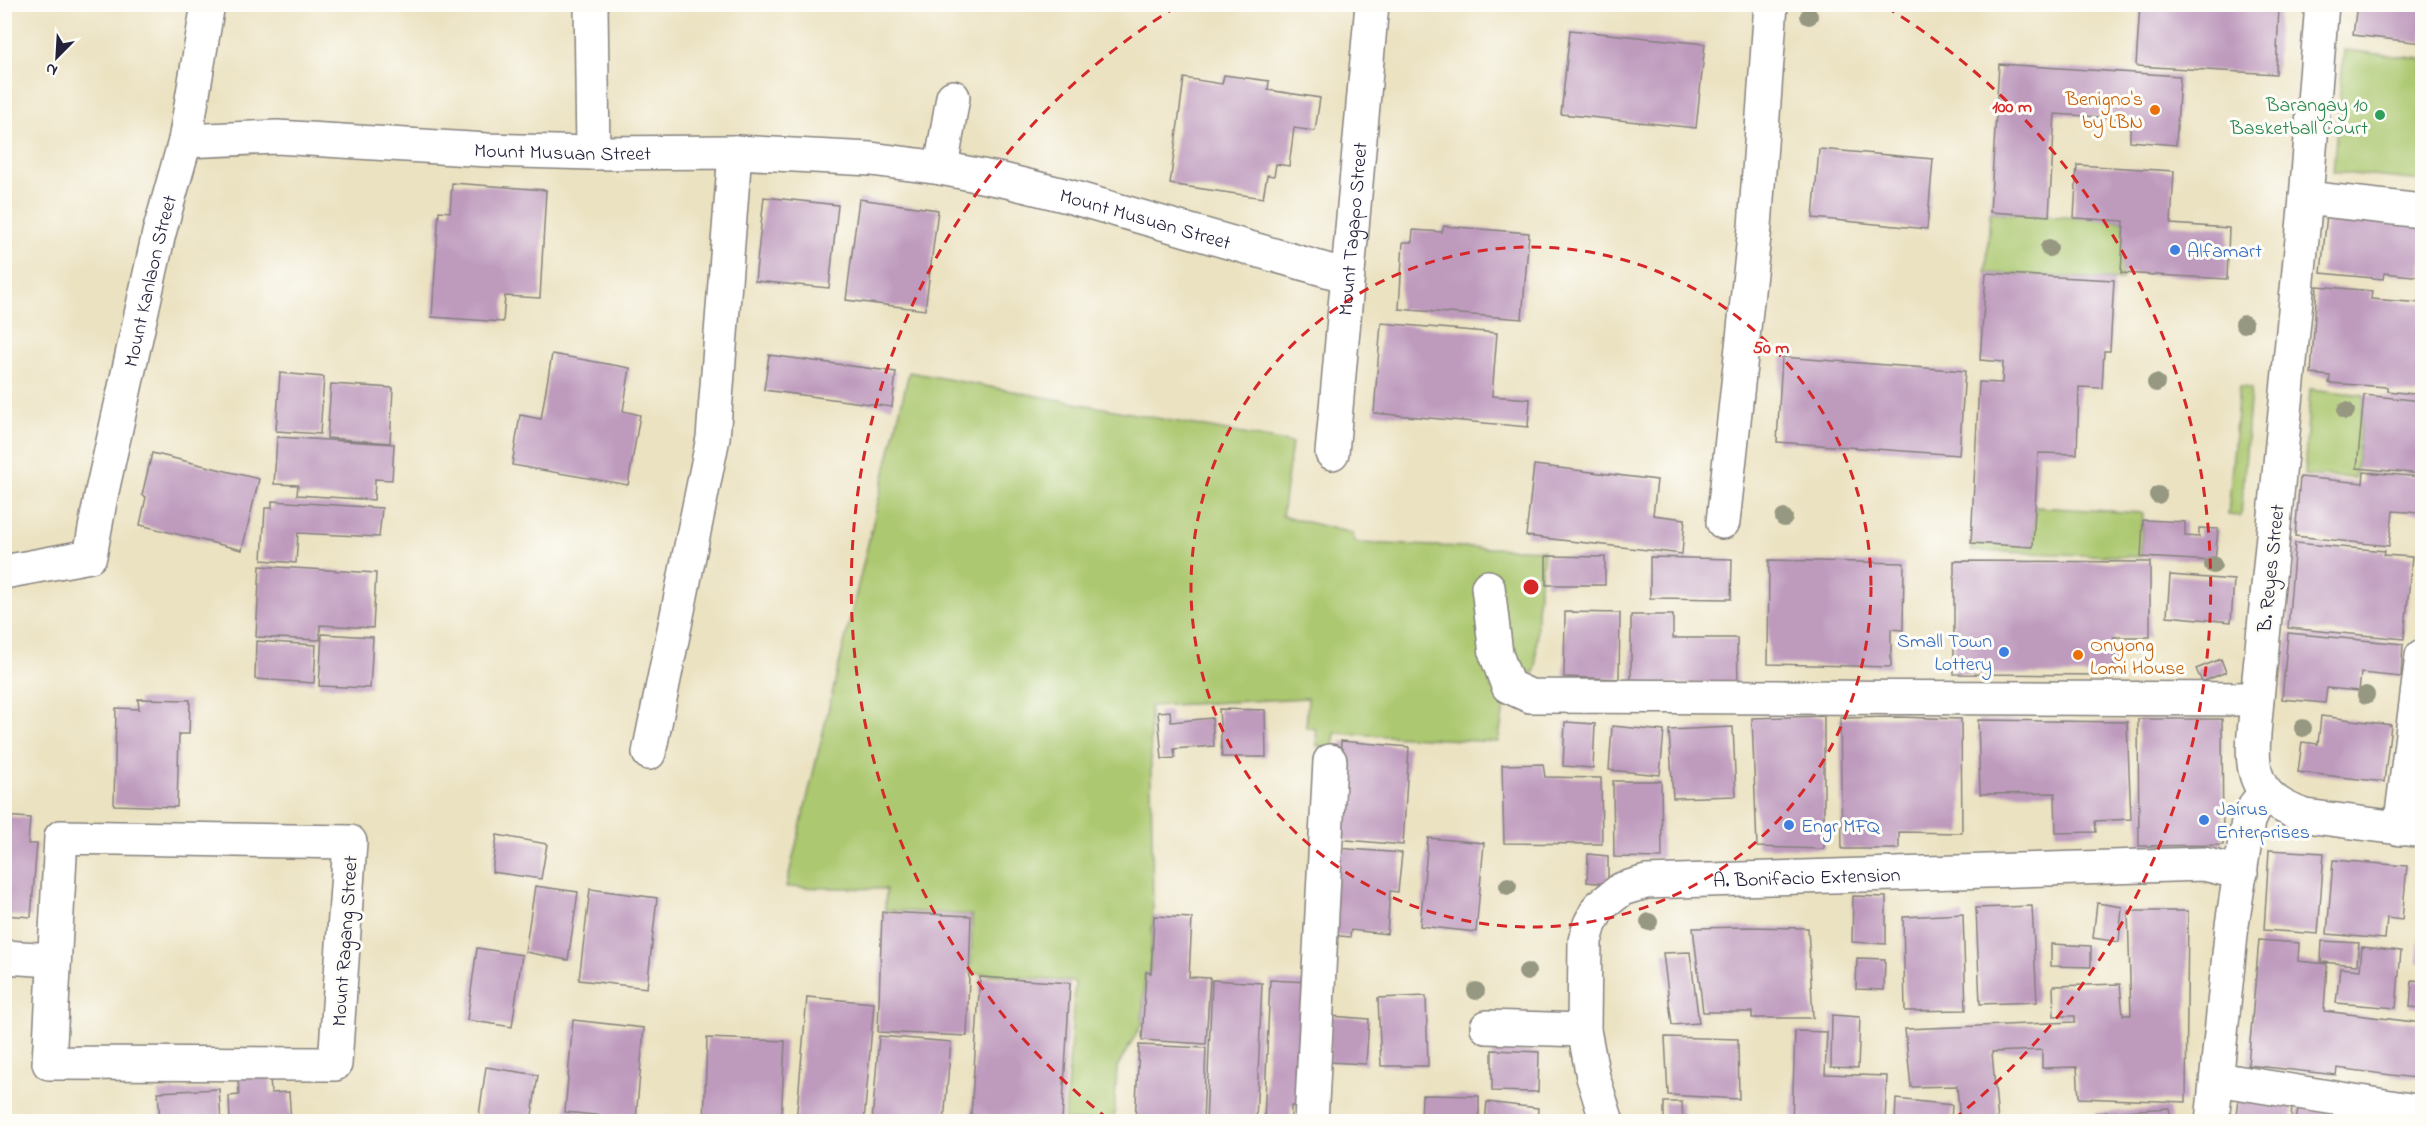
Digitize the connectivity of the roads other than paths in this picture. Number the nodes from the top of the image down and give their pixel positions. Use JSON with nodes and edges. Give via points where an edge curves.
{"nodes":[{"id":1,"x":208,"y":4,"type":"edge"},
{"id":2,"x":591,"y":4,"type":"edge"},
{"id":3,"x":1372,"y":4,"type":"edge"},
{"id":4,"x":1771,"y":4,"type":"edge"},
{"id":5,"x":2322,"y":4,"type":"edge"},
{"id":6,"x":953,"y":97,"type":"dead end"},
{"id":7,"x":185,"y":141,"type":"junction"},
{"id":8,"x":735,"y":152,"type":"junction"},
{"id":9,"x":593,"y":153,"type":"junction"},
{"id":10,"x":941,"y":168,"type":"junction"},
{"id":11,"x":2306,"y":198,"type":"junction"},
{"id":12,"x":2422,"y":211,"type":"edge"},
{"id":13,"x":1347,"y":276,"type":"junction"},
{"id":14,"x":1332,"y":453,"type":"dead end"},
{"id":15,"x":1723,"y":522,"type":"dead end"},
{"id":16,"x":4,"y":572,"type":"edge"},
{"id":17,"x":1488,"y":587,"type":"dead end"},
{"id":18,"x":2422,"y":656,"type":"edge"},
{"id":19,"x":2257,"y":699,"type":"junction"},
{"id":20,"x":649,"y":753,"type":"dead end"},
{"id":21,"x":1330,"y":761,"type":"dead end"},
{"id":22,"x":2266,"y":793,"type":"junction"},
{"id":23,"x":2411,"y":830,"type":"edge"},
{"id":24,"x":2241,"y":873,"type":"junction"},
{"id":25,"x":4,"y":957,"type":"edge"},
{"id":26,"x":54,"y":960,"type":"junction"},
{"id":27,"x":1487,"y":1027,"type":"dead end"},
{"id":28,"x":1584,"y":1030,"type":"junction"},
{"id":29,"x":2217,"y":1078,"type":"junction"},
{"id":30,"x":2422,"y":1112,"type":"edge"},
{"id":31,"x":1311,"y":1122,"type":"edge"},
{"id":32,"x":1607,"y":1122,"type":"edge"},
{"id":33,"x":2212,"y":1122,"type":"edge"}],
"edges":[{"from":1,"to":7,"type":"street","name":"Mount Kanlaon Street"},
{"from":2,"to":9,"type":"street"},
{"from":3,"to":13,"type":"street","name":"Mount Tagapo Street"},
{"from":4,"to":15,"type":"street","via":[[1755,227]]},
{"from":5,"to":11,"type":"street","name":"B. Reyes Street"},
{"from":6,"to":10,"type":"street"},
{"from":7,"to":9,"type":"street","name":"Mount Musuan Street","via":[[277,137]]},
{"from":7,"to":16,"type":"street","name":"Mount Kanlaon Street","via":[[159,233],[90,556]]},
{"from":8,"to":9,"type":"street","name":"Mount Musuan Street"},
{"from":8,"to":10,"type":"street","name":"Mount Musuan Street","via":[[871,159]]},
{"from":8,"to":20,"type":"street","via":[[713,438]]},
{"from":10,"to":13,"type":"street","name":"Mount Musuan Street","via":[[1068,196]]},
{"from":11,"to":12,"type":"street"},
{"from":11,"to":19,"type":"street","name":"B. Reyes Street"},
{"from":13,"to":14,"type":"street","name":"Mount Tagapo Street"},
{"from":17,"to":19,"type":"street","via":[[1496,654],[1508,686],[1530,696]]},
{"from":18,"to":23,"type":"street"},
{"from":19,"to":22,"type":"street","name":"B. Reyes Street","via":[[2254,771]]},
{"from":21,"to":31,"type":"street"},
{"from":22,"to":23,"type":"street","via":[[2277,804],[2306,816]]},
{"from":22,"to":24,"type":"street","via":[[2250,816]]},
{"from":24,"to":28,"type":"street","name":"A. Bonifacio Extension","via":[[2204,864],[1646,882],[1622,889],[1599,907],[1590,924],[1585,940]]},
{"from":24,"to":29,"type":"street"},
{"from":25,"to":26,"type":"street"},
{"from":26,"to":26,"type":"street","name":"Mount Ragang Street","via":[[49,1063],[335,1064],[350,842],[61,837]]},
{"from":27,"to":28,"type":"street"},
{"from":28,"to":32,"type":"street","name":"A. Bonifacio Extension"},
{"from":29,"to":30,"type":"street"},
{"from":29,"to":33,"type":"street"}]}
